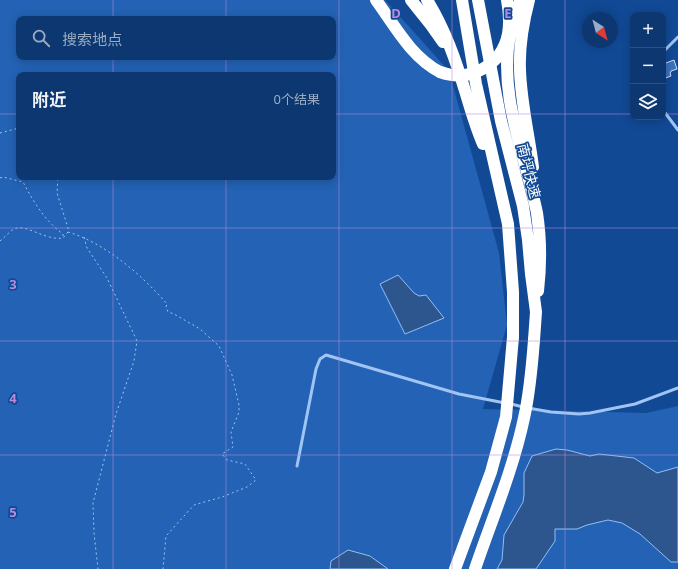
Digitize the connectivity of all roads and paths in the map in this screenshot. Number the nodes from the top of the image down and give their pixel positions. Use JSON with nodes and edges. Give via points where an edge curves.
{"nodes":[{"id":1,"x":376,"y":0,"type":"edge"},
{"id":2,"x":411,"y":0,"type":"edge"},
{"id":3,"x":427,"y":0,"type":"edge"},
{"id":4,"x":462,"y":0,"type":"edge"},
{"id":5,"x":507,"y":0,"type":"edge"},
{"id":6,"x":525,"y":3,"type":"edge"},
{"id":7,"x":479,"y":5,"type":"edge"},
{"id":8,"x":678,"y":37,"type":"edge"},
{"id":9,"x":666,"y":49,"type":"edge"},
{"id":10,"x":456,"y":63,"type":"junction"},
{"id":11,"x":666,"y":114,"type":"edge"},
{"id":12,"x":16,"y":129,"type":"edge"},
{"id":13,"x":678,"y":130,"type":"edge"},
{"id":14,"x":0,"y":133,"type":"edge"},
{"id":15,"x":496,"y":173,"type":"junction"},
{"id":16,"x":0,"y":178,"type":"edge"},
{"id":17,"x":58,"y":180,"type":"edge"},
{"id":18,"x":68,"y":232,"type":"junction"},
{"id":19,"x":84,"y":236,"type":"junction"},
{"id":20,"x":63,"y":238,"type":"junction"},
{"id":21,"x":0,"y":241,"type":"edge"},
{"id":22,"x":536,"y":312,"type":"junction"},
{"id":23,"x":678,"y":388,"type":"edge"},
{"id":24,"x":297,"y":466,"type":"dead end"},
{"id":25,"x":98,"y":569,"type":"edge"},
{"id":26,"x":163,"y":569,"type":"edge"},
{"id":27,"x":455,"y":569,"type":"edge"},
{"id":28,"x":475,"y":569,"type":"edge"}],
"edges":[{"from":1,"to":5,"type":"highway","bridge":true,"via":[[412,50],[440,72],[455,75],[482,70],[494,61],[504,48],[508,34]]},
{"from":2,"to":10,"type":"highway","via":[[436,31]]},
{"from":3,"to":10,"type":"highway","via":[[442,26]]},
{"from":4,"to":15,"type":"highway","via":[[476,84]]},
{"from":6,"to":22,"type":"highway","via":[[514,14],[506,51],[507,83],[540,236]]},
{"from":7,"to":22,"type":"highway","name":"南坪快速","via":[[501,121],[522,206]]},
{"from":8,"to":9,"type":"lane"},
{"from":10,"to":15,"type":"highway","via":[[480,138]]},
{"from":11,"to":13,"type":"lane"},
{"from":12,"to":14,"type":"path"},
{"from":15,"to":27,"type":"highway","bridge":true,"via":[[508,224],[513,292],[513,337],[506,417],[491,472]]},
{"from":16,"to":20,"type":"path","via":[[23,182],[42,213],[63,234]]},
{"from":17,"to":18,"type":"path","via":[[57,193]]},
{"from":18,"to":19,"type":"path"},
{"from":18,"to":20,"type":"path"},
{"from":19,"to":25,"type":"path","via":[[87,248],[107,278],[137,341],[134,362],[116,414],[93,503]]},
{"from":19,"to":26,"type":"path","via":[[150,285],[167,304],[168,312],[200,329],[220,346],[232,375],[239,412],[231,432],[233,446],[222,454],[227,460],[245,464],[256,480],[248,487],[194,505],[166,536]]},
{"from":20,"to":21,"type":"path","via":[[51,238],[20,227]]},
{"from":22,"to":28,"type":"highway","name":"南坪快速","bridge":true,"via":[[531,381],[524,419],[507,479]]},
{"from":23,"to":24,"type":"lane","via":[[635,404],[613,409],[579,414],[551,412],[459,394],[326,355],[320,359],[316,369]]}]}
